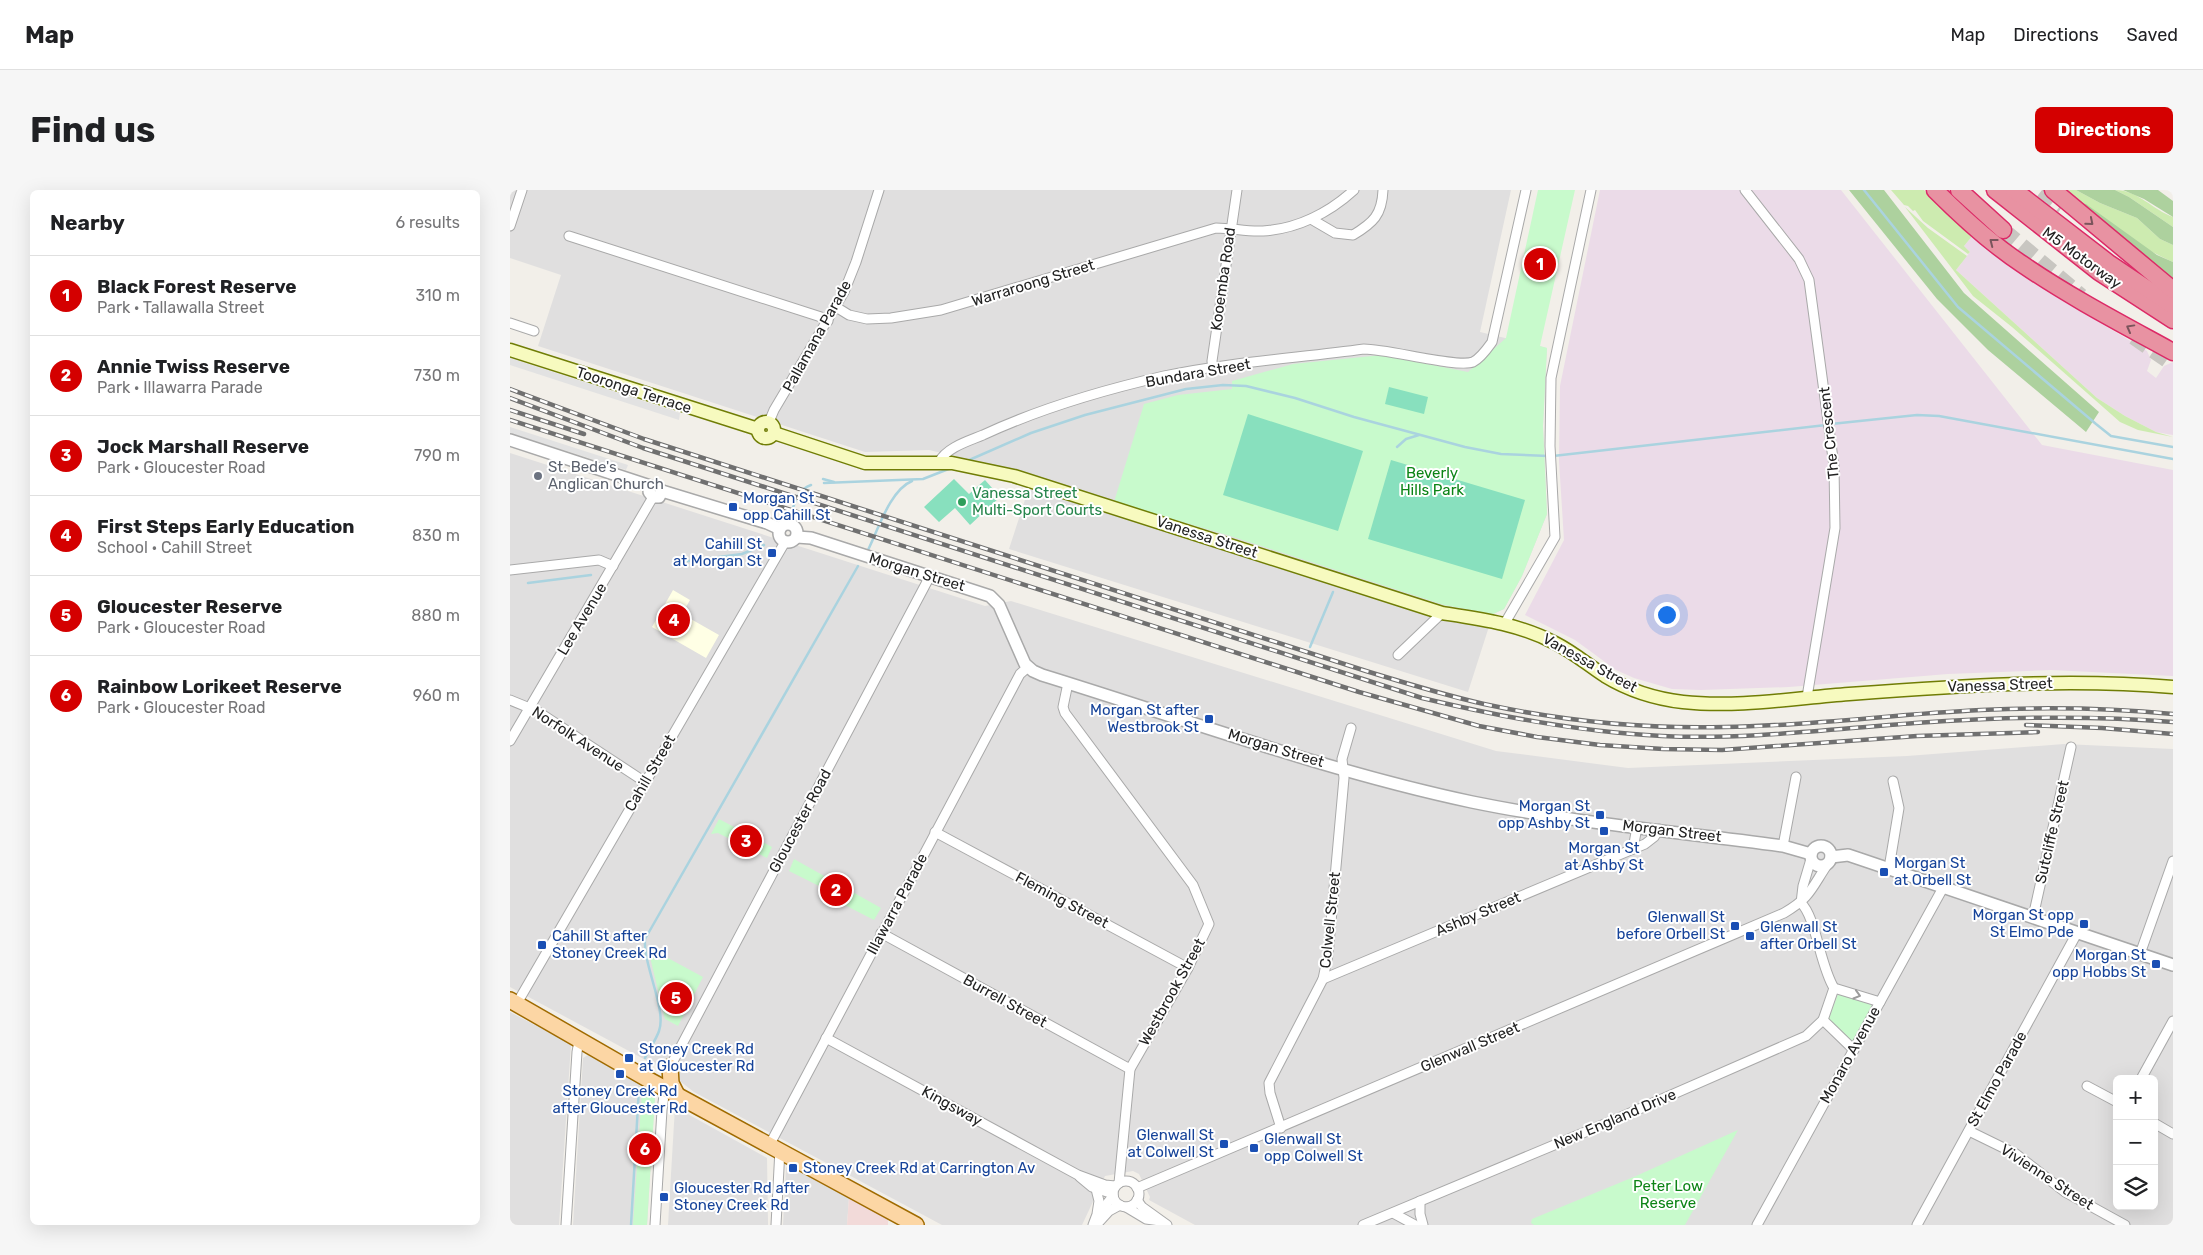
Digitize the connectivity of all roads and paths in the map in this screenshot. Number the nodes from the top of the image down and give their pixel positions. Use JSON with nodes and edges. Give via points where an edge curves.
{"nodes":[{"id":1,"x":522,"y":190,"type":"edge"},
{"id":2,"x":879,"y":190,"type":"edge"},
{"id":3,"x":1237,"y":190,"type":"edge"},
{"id":4,"x":1354,"y":190,"type":"edge"},
{"id":5,"x":1383,"y":190,"type":"edge"},
{"id":6,"x":1526,"y":190,"type":"edge"},
{"id":7,"x":1591,"y":190,"type":"edge"},
{"id":8,"x":1745,"y":190,"type":"edge"},
{"id":9,"x":1935,"y":190,"type":"edge"},
{"id":10,"x":1959,"y":190,"type":"edge"},
{"id":11,"x":1995,"y":190,"type":"edge"},
{"id":12,"x":2014,"y":190,"type":"edge"},
{"id":13,"x":2053,"y":190,"type":"tunnel mouth"},
{"id":14,"x":1311,"y":219,"type":"junction"},
{"id":15,"x":510,"y":226,"type":"edge"},
{"id":16,"x":1231,"y":229,"type":"junction"},
{"id":17,"x":2003,"y":230,"type":"tunnel mouth"},
{"id":18,"x":569,"y":236,"type":"dead end"},
{"id":19,"x":2173,"y":290,"type":"edge"},
{"id":20,"x":2173,"y":306,"type":"edge"},
{"id":21,"x":836,"y":307,"type":"junction"},
{"id":22,"x":828,"y":320,"type":"junction"},
{"id":23,"x":2173,"y":320,"type":"edge"},
{"id":24,"x":510,"y":323,"type":"edge"},
{"id":25,"x":534,"y":331,"type":"dead end"},
{"id":26,"x":510,"y":350,"type":"edge"},
{"id":27,"x":2173,"y":352,"type":"edge"},
{"id":28,"x":1213,"y":368,"type":"junction"},
{"id":29,"x":767,"y":428,"type":"junction"},
{"id":30,"x":510,"y":440,"type":"edge"},
{"id":31,"x":946,"y":463,"type":"junction"},
{"id":32,"x":655,"y":491,"type":"junction"},
{"id":33,"x":780,"y":529,"type":"junction"},
{"id":34,"x":797,"y":537,"type":"junction"},
{"id":35,"x":785,"y":542,"type":"junction"},
{"id":36,"x":614,"y":566,"type":"junction"},
{"id":37,"x":510,"y":570,"type":"edge"},
{"id":38,"x":930,"y":576,"type":"junction"},
{"id":39,"x":1442,"y":613,"type":"junction"},
{"id":40,"x":1505,"y":623,"type":"junction"},
{"id":41,"x":1398,"y":655,"type":"dead end"},
{"id":42,"x":1028,"y":667,"type":"junction"},
{"id":43,"x":1068,"y":683,"type":"junction"},
{"id":44,"x":2173,"y":687,"type":"edge"},
{"id":45,"x":1807,"y":697,"type":"junction"},
{"id":46,"x":510,"y":700,"type":"edge"},
{"id":47,"x":530,"y":707,"type":"junction"},
{"id":48,"x":1351,"y":728,"type":"dead end"},
{"id":49,"x":510,"y":741,"type":"edge"},
{"id":50,"x":2071,"y":747,"type":"dead end"},
{"id":51,"x":1343,"y":769,"type":"junction"},
{"id":52,"x":1796,"y":777,"type":"dead end"},
{"id":53,"x":1893,"y":781,"type":"dead end"},
{"id":54,"x":645,"y":782,"type":"junction"},
{"id":55,"x":1637,"y":827,"type":"junction"},
{"id":56,"x":1659,"y":829,"type":"junction"},
{"id":57,"x":935,"y":832,"type":"junction"},
{"id":58,"x":1783,"y":846,"type":"junction"},
{"id":59,"x":1634,"y":849,"type":"junction"},
{"id":60,"x":1811,"y":856,"type":"junction"},
{"id":61,"x":1829,"y":861,"type":"junction"},
{"id":62,"x":2173,"y":861,"type":"edge"},
{"id":63,"x":1889,"y":868,"type":"junction"},
{"id":64,"x":1944,"y":886,"type":"junction"},
{"id":65,"x":1801,"y":903,"type":"junction"},
{"id":66,"x":2033,"y":917,"type":"junction"},
{"id":67,"x":881,"y":933,"type":"junction"},
{"id":68,"x":2077,"y":933,"type":"junction"},
{"id":69,"x":2140,"y":954,"type":"junction"},
{"id":70,"x":2173,"y":965,"type":"edge"},
{"id":71,"x":1188,"y":968,"type":"junction"},
{"id":72,"x":1323,"y":979,"type":"junction"},
{"id":73,"x":1834,"y":988,"type":"junction"},
{"id":74,"x":1880,"y":1002,"type":"junction"},
{"id":75,"x":512,"y":1003,"type":"edge"},
{"id":76,"x":1823,"y":1020,"type":"junction"},
{"id":77,"x":2173,"y":1021,"type":"edge"},
{"id":78,"x":826,"y":1038,"type":"junction"},
{"id":79,"x":580,"y":1040,"type":"junction"},
{"id":80,"x":1854,"y":1050,"type":"junction"},
{"id":81,"x":670,"y":1068,"type":"junction"},
{"id":82,"x":1130,"y":1069,"type":"junction"},
{"id":83,"x":2143,"y":1075,"type":"edge"},
{"id":84,"x":661,"y":1086,"type":"junction"},
{"id":85,"x":2087,"y":1086,"type":"dead end"},
{"id":86,"x":2113,"y":1100,"type":"edge"},
{"id":87,"x":2158,"y":1125,"type":"edge"},
{"id":88,"x":1281,"y":1128,"type":"junction"},
{"id":89,"x":1969,"y":1130,"type":"junction"},
{"id":90,"x":2173,"y":1134,"type":"edge"},
{"id":91,"x":775,"y":1147,"type":"junction"},
{"id":92,"x":1078,"y":1175,"type":"junction"},
{"id":93,"x":1117,"y":1188,"type":"junction"},
{"id":94,"x":1137,"y":1188,"type":"junction"},
{"id":95,"x":1096,"y":1189,"type":"junction"},
{"id":96,"x":1137,"y":1200,"type":"junction"},
{"id":97,"x":1420,"y":1200,"type":"junction"},
{"id":98,"x":1123,"y":1206,"type":"junction"},
{"id":99,"x":1393,"y":1213,"type":"junction"},
{"id":100,"x":896,"y":1220,"type":"edge"},
{"id":101,"x":1095,"y":1222,"type":"edge"},
{"id":102,"x":1163,"y":1223,"type":"edge"},
{"id":103,"x":566,"y":1225,"type":"edge"},
{"id":104,"x":655,"y":1225,"type":"edge"},
{"id":105,"x":776,"y":1225,"type":"edge"},
{"id":106,"x":916,"y":1225,"type":"edge"},
{"id":107,"x":1363,"y":1225,"type":"edge"},
{"id":108,"x":1415,"y":1225,"type":"edge"},
{"id":109,"x":1423,"y":1225,"type":"edge"},
{"id":110,"x":1757,"y":1225,"type":"edge"},
{"id":111,"x":1918,"y":1225,"type":"edge"},
{"id":112,"x":2125,"y":1225,"type":"edge"}],
"edges":[{"from":1,"to":15,"type":"street"},
{"from":2,"to":21,"type":"street","name":"Pallamana Parade","via":[[856,262]]},
{"from":3,"to":16,"type":"street","name":"Kooemba Road"},
{"from":4,"to":14,"type":"street","name":"Warraroong Street"},
{"from":5,"to":14,"type":"street","via":[[1383,206],[1371,224],[1353,235],[1335,233]]},
{"from":6,"to":28,"type":"street","name":"Bundara Street","via":[[1492,342],[1482,356],[1472,362],[1460,364],[1364,349]]},
{"from":7,"to":40,"type":"street","via":[[1551,378],[1550,467],[1555,537]]},
{"from":8,"to":45,"type":"street","name":"The Crescent","via":[[1800,259],[1809,280],[1829,423],[1834,466],[1835,528]]},
{"from":27,"to":9,"type":"highway","one_way":true,"via":[[2075,298],[2020,263],[1968,223]]},
{"from":10,"to":17,"type":"highway"},
{"from":11,"to":23,"type":"highway","name":"M5 Motorway","via":[[2100,272]]},
{"from":12,"to":20,"type":"highway","name":"M5 Motorway","via":[[2110,264]]},
{"from":13,"to":19,"type":"highway","one_way":true},
{"from":14,"to":16,"type":"street","name":"Warraroong Street","via":[[1279,229]]},
{"from":16,"to":21,"type":"street","name":"Warraroong Street","via":[[1216,228],[941,310],[891,318],[867,318],[849,315]]},
{"from":16,"to":28,"type":"street","name":"Kooemba Road"},
{"from":18,"to":22,"type":"street"},
{"from":21,"to":22,"type":"street","name":"Pallamana Parade"},
{"from":22,"to":29,"type":"street","name":"Pallamana Parade","via":[[774,410]]},
{"from":24,"to":25,"type":"street"},
{"from":26,"to":29,"type":"main road","name":"Tooronga Terrace"},
{"from":28,"to":31,"type":"street","name":"Bundara Street","via":[[1165,376],[1078,399],[1012,422],[943,455]]},
{"from":29,"to":31,"type":"main road","name":"Tooronga Terrace","via":[[865,463]]},
{"from":30,"to":32,"type":"street"},
{"from":31,"to":39,"type":"main road","name":"Vanessa Street","via":[[1014,476]]},
{"from":32,"to":33,"type":"street"},
{"from":32,"to":36,"type":"street","name":"Lee Avenue"},
{"from":33,"to":34,"type":"street","via":[[791,525],[797,531]]},
{"from":33,"to":35,"type":"street","via":[[780,536]]},
{"from":34,"to":35,"type":"street"},
{"from":34,"to":38,"type":"street","name":"Morgan Street","via":[[811,538]]},
{"from":35,"to":54,"type":"street","name":"Cahill Street"},
{"from":36,"to":37,"type":"street","via":[[599,560]]},
{"from":36,"to":47,"type":"street","name":"Lee Avenue"},
{"from":38,"to":42,"type":"street","name":"Morgan Street","via":[[980,591],[996,600]]},
{"from":38,"to":81,"type":"street","name":"Gloucester Road"},
{"from":39,"to":40,"type":"main road","name":"Vanessa Street"},
{"from":39,"to":41,"type":"street"},
{"from":40,"to":45,"type":"main road","name":"Vanessa Street","via":[[1556,643],[1606,676],[1651,695],[1706,703]]},
{"from":42,"to":43,"type":"street","name":"Morgan Street"},
{"from":42,"to":57,"type":"street","name":"Illawarra Parade","via":[[1020,674]]},
{"from":43,"to":51,"type":"street","name":"Morgan Street"},
{"from":43,"to":71,"type":"street","name":"Westbrook Street","via":[[1063,707],[1065,713],[1192,885],[1209,924]]},
{"from":44,"to":45,"type":"main road","name":"Vanessa Street","via":[[2038,682]]},
{"from":46,"to":47,"type":"street","name":"Norfolk Avenue"},
{"from":47,"to":49,"type":"street","name":"Lee Avenue"},
{"from":47,"to":54,"type":"street","name":"Norfolk Avenue"},
{"from":48,"to":51,"type":"street","name":"Colwell Street","via":[[1342,759]]},
{"from":50,"to":66,"type":"street","name":"Sutcliffe Street"},
{"from":51,"to":55,"type":"street","name":"Morgan Street","via":[[1513,810]]},
{"from":51,"to":72,"type":"street","name":"Colwell Street","via":[[1328,955]]},
{"from":52,"to":58,"type":"street"},
{"from":53,"to":63,"type":"street","via":[[1899,808]]},
{"from":54,"to":75,"type":"street","name":"Cahill Street"},
{"from":55,"to":56,"type":"street","name":"Morgan Street"},
{"from":55,"to":59,"type":"street"},
{"from":56,"to":58,"type":"street","name":"Morgan Street"},
{"from":56,"to":59,"type":"street","name":"Ashby Street","via":[[1650,841]]},
{"from":57,"to":67,"type":"street","name":"Illawarra Parade"},
{"from":57,"to":71,"type":"street","name":"Fleming Street"},
{"from":58,"to":60,"type":"street","name":"Morgan Street"},
{"from":59,"to":72,"type":"street","name":"Ashby Street"},
{"from":60,"to":61,"type":"street","via":[[1818,866]]},
{"from":60,"to":61,"type":"street","via":[[1816,847],[1824,846],[1830,850]]},
{"from":60,"to":65,"type":"street"},
{"from":61,"to":63,"type":"street","via":[[1848,856]]},
{"from":61,"to":65,"type":"street"},
{"from":62,"to":69,"type":"street"},
{"from":63,"to":64,"type":"street"},
{"from":64,"to":66,"type":"street"},
{"from":64,"to":74,"type":"street","name":"Monaro Avenue"},
{"from":65,"to":73,"type":"street","via":[[1811,919],[1827,977]]},
{"from":65,"to":88,"type":"street","name":"Glenwall Street"},
{"from":66,"to":68,"type":"street"},
{"from":67,"to":78,"type":"street","name":"Illawarra Parade"},
{"from":67,"to":82,"type":"street","name":"Burrell Street"},
{"from":68,"to":69,"type":"street"},
{"from":68,"to":89,"type":"street","name":"St Elmo Parade"},
{"from":69,"to":70,"type":"street"},
{"from":71,"to":82,"type":"street","name":"Westbrook Street"},
{"from":72,"to":88,"type":"street","name":"Colwell Street","via":[[1268,1082]]},
{"from":73,"to":74,"type":"street","one_way":true},
{"from":73,"to":76,"type":"street"},
{"from":74,"to":80,"type":"street","name":"Monaro Avenue"},
{"from":75,"to":79,"type":"main road"},
{"from":76,"to":80,"type":"street"},
{"from":76,"to":97,"type":"street","name":"New England Drive","via":[[1799,1039]]},
{"from":77,"to":83,"type":"street"},
{"from":78,"to":91,"type":"street","name":"Illawarra Parade"},
{"from":78,"to":92,"type":"street","name":"Kingsway"},
{"from":79,"to":84,"type":"main road"},
{"from":79,"to":103,"type":"street"},
{"from":80,"to":110,"type":"street","name":"Monaro Avenue"},
{"from":81,"to":84,"type":"main road"},
{"from":81,"to":84,"type":"main road","via":[[670,1083]]},
{"from":82,"to":93,"type":"street","name":"Westbrook Street","via":[[1121,1166],[1124,1177]]},
{"from":84,"to":91,"type":"main road"},
{"from":84,"to":104,"type":"street"},
{"from":85,"to":86,"type":"street"},
{"from":87,"to":90,"type":"street"},
{"from":88,"to":94,"type":"street","name":"Glenwall Street"},
{"from":89,"to":111,"type":"street","name":"St Elmo Parade"},
{"from":89,"to":112,"type":"street","name":"Vivienne Street","via":[[2016,1154],[2065,1192]]},
{"from":91,"to":100,"type":"main road"},
{"from":91,"to":105,"type":"street"},
{"from":92,"to":93,"type":"street","name":"Kingsway"},
{"from":92,"to":95,"type":"street","name":"Kingsway"},
{"from":93,"to":94,"type":"street"},
{"from":93,"to":95,"type":"street","name":"Kingsway"},
{"from":93,"to":98,"type":"street","name":"Westbrook Street"},
{"from":93,"to":101,"type":"street"},
{"from":94,"to":96,"type":"street"},
{"from":95,"to":101,"type":"street","via":[[1099,1201]]},
{"from":96,"to":98,"type":"street"},
{"from":96,"to":102,"type":"street"},
{"from":97,"to":99,"type":"street","name":"New England Drive"},
{"from":97,"to":109,"type":"street"},
{"from":98,"to":101,"type":"street","via":[[1109,1211]]},
{"from":98,"to":102,"type":"street","via":[[1146,1219]]},
{"from":99,"to":107,"type":"street","name":"New England Drive"},
{"from":99,"to":108,"type":"street"},
{"from":100,"to":106,"type":"main road"}]}
